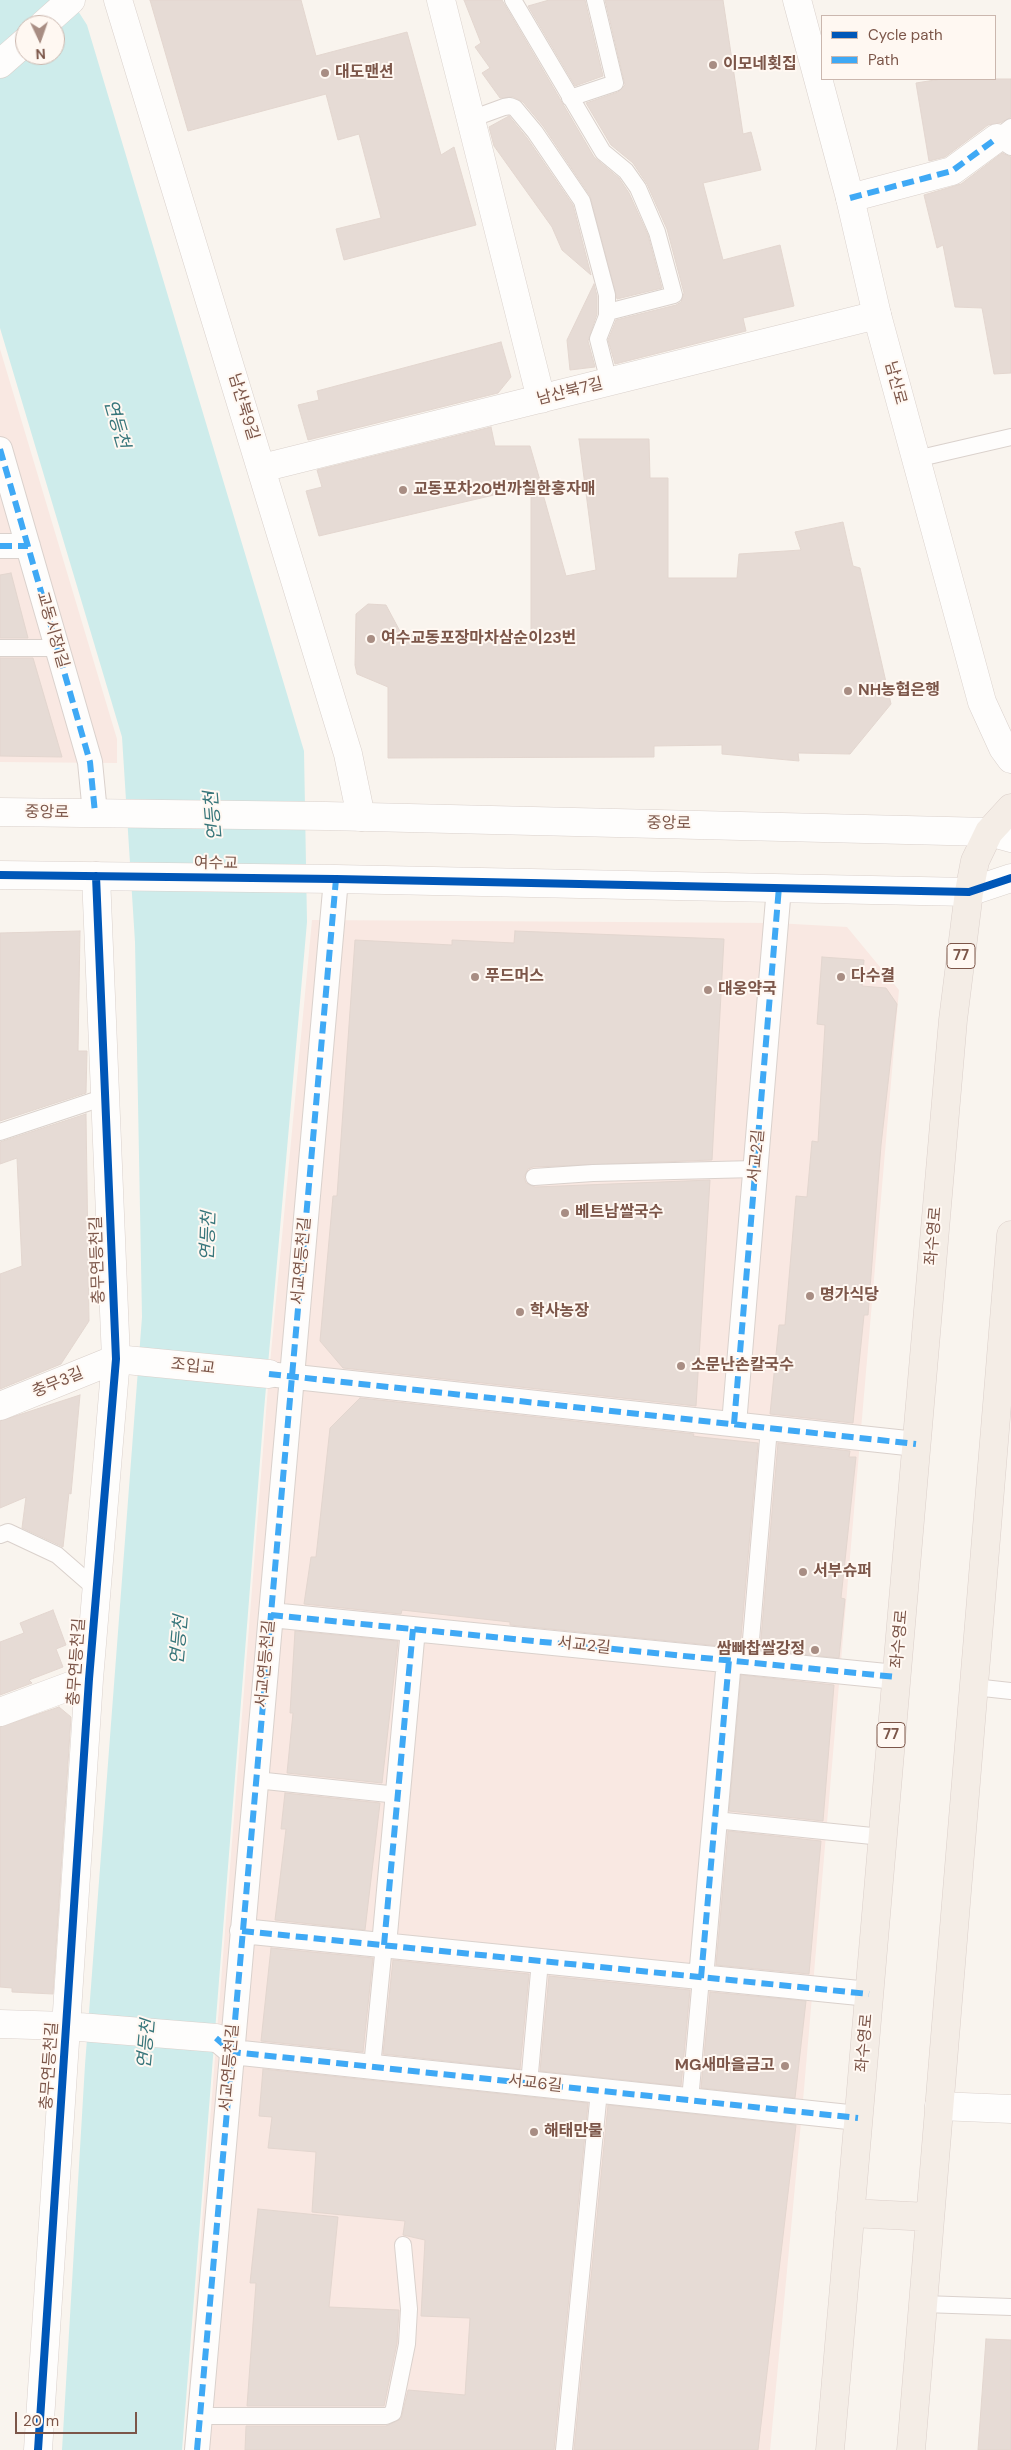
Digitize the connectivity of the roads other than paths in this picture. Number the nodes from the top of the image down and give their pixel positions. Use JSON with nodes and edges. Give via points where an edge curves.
{"nodes":[{"id":1,"x":71,"y":0,"type":"edge"},
{"id":2,"x":118,"y":0,"type":"edge"},
{"id":3,"x":441,"y":0,"type":"edge"},
{"id":4,"x":513,"y":0,"type":"edge"},
{"id":5,"x":595,"y":0,"type":"edge"},
{"id":6,"x":797,"y":0,"type":"edge"},
{"id":7,"x":54,"y":15,"type":"edge"},
{"id":8,"x":15,"y":51,"type":"edge"},
{"id":9,"x":0,"y":64,"type":"edge"},
{"id":10,"x":570,"y":98,"type":"junction"},
{"id":11,"x":471,"y":119,"type":"junction"},
{"id":12,"x":1006,"y":137,"type":"edge"},
{"id":13,"x":850,"y":198,"type":"junction"},
{"id":14,"x":608,"y":312,"type":"junction"},
{"id":15,"x":877,"y":315,"type":"junction"},
{"id":16,"x":608,"y":382,"type":"junction"},
{"id":17,"x":541,"y":399,"type":"junction"},
{"id":18,"x":1011,"y":437,"type":"edge"},
{"id":19,"x":0,"y":449,"type":"edge"},
{"id":20,"x":916,"y":459,"type":"junction"},
{"id":21,"x":262,"y":468,"type":"junction"},
{"id":22,"x":0,"y":546,"type":"edge"},
{"id":23,"x":28,"y":546,"type":"junction"},
{"id":24,"x":0,"y":648,"type":"edge"},
{"id":25,"x":58,"y":648,"type":"junction"},
{"id":26,"x":1011,"y":759,"type":"edge"},
{"id":27,"x":1011,"y":808,"type":"edge"},
{"id":28,"x":0,"y":812,"type":"edge"},
{"id":29,"x":94,"y":813,"type":"junction"},
{"id":30,"x":361,"y":817,"type":"junction"},
{"id":31,"x":1000,"y":835,"type":"edge"},
{"id":32,"x":0,"y":875,"type":"edge"},
{"id":33,"x":96,"y":876,"type":"junction"},
{"id":34,"x":1011,"y":878,"type":"edge"},
{"id":35,"x":336,"y":879,"type":"junction"},
{"id":36,"x":779,"y":887,"type":"junction"},
{"id":37,"x":969,"y":892,"type":"junction"},
{"id":38,"x":105,"y":1097,"type":"junction"},
{"id":39,"x":0,"y":1132,"type":"edge"},
{"id":40,"x":755,"y":1170,"type":"junction"},
{"id":41,"x":534,"y":1177,"type":"dead end"},
{"id":42,"x":1011,"y":1235,"type":"edge"},
{"id":43,"x":116,"y":1359,"type":"junction"},
{"id":44,"x":280,"y":1376,"type":"junction"},
{"id":45,"x":0,"y":1406,"type":"edge"},
{"id":46,"x":734,"y":1424,"type":"junction"},
{"id":47,"x":770,"y":1428,"type":"junction"},
{"id":48,"x":1003,"y":1443,"type":"edge"},
{"id":49,"x":916,"y":1444,"type":"junction"},
{"id":50,"x":0,"y":1534,"type":"edge"},
{"id":51,"x":96,"y":1589,"type":"junction"},
{"id":52,"x":271,"y":1615,"type":"junction"},
{"id":53,"x":414,"y":1629,"type":"junction"},
{"id":54,"x":739,"y":1662,"type":"junction"},
{"id":55,"x":896,"y":1677,"type":"junction"},
{"id":56,"x":89,"y":1679,"type":"junction"},
{"id":57,"x":974,"y":1687,"type":"junction"},
{"id":58,"x":1011,"y":1691,"type":"edge"},
{"id":59,"x":0,"y":1712,"type":"edge"},
{"id":60,"x":256,"y":1780,"type":"junction"},
{"id":61,"x":398,"y":1795,"type":"junction"},
{"id":62,"x":715,"y":1820,"type":"junction"},
{"id":63,"x":882,"y":1837,"type":"junction"},
{"id":64,"x":242,"y":1931,"type":"junction"},
{"id":65,"x":384,"y":1945,"type":"junction"},
{"id":66,"x":540,"y":1961,"type":"junction"},
{"id":67,"x":701,"y":1978,"type":"junction"},
{"id":68,"x":869,"y":1994,"type":"junction"},
{"id":69,"x":0,"y":2024,"type":"edge"},
{"id":70,"x":67,"y":2026,"type":"junction"},
{"id":71,"x":224,"y":2045,"type":"junction"},
{"id":72,"x":372,"y":2067,"type":"junction"},
{"id":73,"x":529,"y":2084,"type":"junction"},
{"id":74,"x":599,"y":2091,"type":"junction"},
{"id":75,"x":690,"y":2100,"type":"junction"},
{"id":76,"x":939,"y":2106,"type":"junction"},
{"id":77,"x":1011,"y":2109,"type":"edge"},
{"id":78,"x":858,"y":2118,"type":"junction"},
{"id":79,"x":850,"y":2213,"type":"junction"},
{"id":80,"x":930,"y":2217,"type":"junction"},
{"id":81,"x":403,"y":2245,"type":"dead end"},
{"id":82,"x":923,"y":2304,"type":"junction"},
{"id":83,"x":1011,"y":2306,"type":"edge"},
{"id":84,"x":200,"y":2416,"type":"junction"},
{"id":85,"x":38,"y":2450,"type":"edge"},
{"id":86,"x":197,"y":2450,"type":"edge"},
{"id":87,"x":564,"y":2450,"type":"edge"},
{"id":88,"x":830,"y":2450,"type":"edge"},
{"id":89,"x":911,"y":2450,"type":"edge"}],
"edges":[{"from":1,"to":7,"type":"street"},
{"from":2,"to":21,"type":"street","name":"남산북9길"},
{"from":3,"to":11,"type":"street"},
{"from":4,"to":10,"type":"lane"},
{"from":5,"to":10,"type":"lane","via":[[615,84]]},
{"from":6,"to":13,"type":"street","name":"남산로"},
{"from":8,"to":9,"type":"street"},
{"from":10,"to":14,"type":"lane","via":[[603,152],[626,171],[638,188],[657,232],[674,295]]},
{"from":11,"to":14,"type":"lane","via":[[510,106],[535,132],[582,201],[607,295]]},
{"from":11,"to":17,"type":"street"},
{"from":12,"to":13,"type":"street","via":[[952,171]]},
{"from":13,"to":15,"type":"street","name":"남산로"},
{"from":14,"to":16,"type":"lane","via":[[598,339]]},
{"from":15,"to":16,"type":"street","name":"남산북7길"},
{"from":15,"to":20,"type":"street","name":"남산로"},
{"from":16,"to":17,"type":"street","name":"남산북7길"},
{"from":17,"to":21,"type":"street","name":"남산북7길"},
{"from":18,"to":20,"type":"lane"},
{"from":19,"to":23,"type":"street","name":"교동시장1길"},
{"from":20,"to":26,"type":"street","name":"남산로","via":[[982,702]]},
{"from":21,"to":30,"type":"street","name":"남산북9길","via":[[348,754]]},
{"from":22,"to":23,"type":"street"},
{"from":23,"to":25,"type":"street","name":"교동시장1길"},
{"from":24,"to":25,"type":"lane"},
{"from":25,"to":29,"type":"street","name":"교동시장1길","via":[[90,762]]},
{"from":27,"to":31,"type":"main road","number":"77"},
{"from":28,"to":29,"type":"street","name":"중앙로"},
{"from":29,"to":30,"type":"street","name":"중앙로"},
{"from":30,"to":31,"type":"street","name":"중앙로"},
{"from":31,"to":37,"type":"main road","name":"좌수영로","number":"77","via":[[976,861]]},
{"from":32,"to":33,"type":"street","name":"여수교"},
{"from":33,"to":35,"type":"street","name":"여수교"},
{"from":33,"to":38,"type":"street","name":"충무연등천길"},
{"from":34,"to":37,"type":"street","name":"여수교"},
{"from":35,"to":36,"type":"street","name":"여수교"},
{"from":35,"to":44,"type":"street","name":"서교연등천길"},
{"from":36,"to":37,"type":"street","name":"여수교"},
{"from":36,"to":40,"type":"street","name":"서교2길"},
{"from":37,"to":49,"type":"main road","name":"좌수영로","number":"77","via":[[953,1020]]},
{"from":38,"to":39,"type":"lane"},
{"from":38,"to":43,"type":"street","name":"충무연등천길"},
{"from":40,"to":41,"type":"lane"},
{"from":40,"to":46,"type":"street","name":"서교2길"},
{"from":42,"to":48,"type":"main road"},
{"from":43,"to":44,"type":"street","name":"조입교"},
{"from":43,"to":45,"type":"street","name":"충무3길"},
{"from":43,"to":51,"type":"street","name":"충무연등천길"},
{"from":44,"to":46,"type":"street"},
{"from":44,"to":52,"type":"street","name":"서교연등천길"},
{"from":46,"to":47,"type":"street"},
{"from":47,"to":49,"type":"street"},
{"from":47,"to":54,"type":"lane"},
{"from":48,"to":57,"type":"main road"},
{"from":49,"to":55,"type":"main road","name":"좌수영로","number":"77"},
{"from":50,"to":51,"type":"lane","via":[[8,1532],[57,1555]]},
{"from":51,"to":56,"type":"street","name":"충무연등천길"},
{"from":52,"to":53,"type":"street","name":"서교2길"},
{"from":52,"to":60,"type":"street","name":"서교연등천길"},
{"from":53,"to":54,"type":"street","name":"서교2길"},
{"from":53,"to":61,"type":"street"},
{"from":54,"to":55,"type":"street","name":"서교2길"},
{"from":54,"to":62,"type":"street"},
{"from":55,"to":63,"type":"main road","name":"좌수영로","number":"77"},
{"from":56,"to":59,"type":"street"},
{"from":56,"to":70,"type":"street","name":"충무연등천길"},
{"from":57,"to":58,"type":"lane"},
{"from":57,"to":76,"type":"main road"},
{"from":60,"to":61,"type":"lane"},
{"from":60,"to":64,"type":"street","name":"서교연등천길"},
{"from":61,"to":65,"type":"street"},
{"from":62,"to":63,"type":"lane"},
{"from":62,"to":67,"type":"street"},
{"from":63,"to":68,"type":"main road","name":"좌수영로","number":"77"},
{"from":64,"to":65,"type":"street"},
{"from":64,"to":71,"type":"street","name":"서교연등천길"},
{"from":65,"to":66,"type":"street"},
{"from":65,"to":72,"type":"lane"},
{"from":66,"to":67,"type":"street"},
{"from":66,"to":73,"type":"lane"},
{"from":67,"to":68,"type":"street"},
{"from":67,"to":75,"type":"lane"},
{"from":68,"to":78,"type":"main road","name":"좌수영로","number":"77"},
{"from":69,"to":70,"type":"street"},
{"from":70,"to":71,"type":"street"},
{"from":70,"to":85,"type":"street","name":"충무연등천길"},
{"from":71,"to":72,"type":"street","name":"서교6길"},
{"from":71,"to":84,"type":"street","name":"서교연등천길"},
{"from":72,"to":73,"type":"street","name":"서교6길"},
{"from":73,"to":74,"type":"street","name":"서교6길"},
{"from":74,"to":75,"type":"street","name":"서교6길"},
{"from":74,"to":87,"type":"lane"},
{"from":75,"to":78,"type":"street","name":"서교6길"},
{"from":76,"to":77,"type":"street"},
{"from":76,"to":80,"type":"main road"},
{"from":78,"to":79,"type":"main road","name":"좌수영로","number":"77"},
{"from":79,"to":80,"type":"main road"},
{"from":79,"to":88,"type":"main road","name":"좌수영로","number":"77"},
{"from":80,"to":82,"type":"main road"},
{"from":81,"to":84,"type":"lane","via":[[409,2309],[407,2344],[393,2413],[386,2416]]},
{"from":82,"to":83,"type":"lane"},
{"from":82,"to":89,"type":"main road"},
{"from":84,"to":86,"type":"street","name":"서교연등천길"}]}
